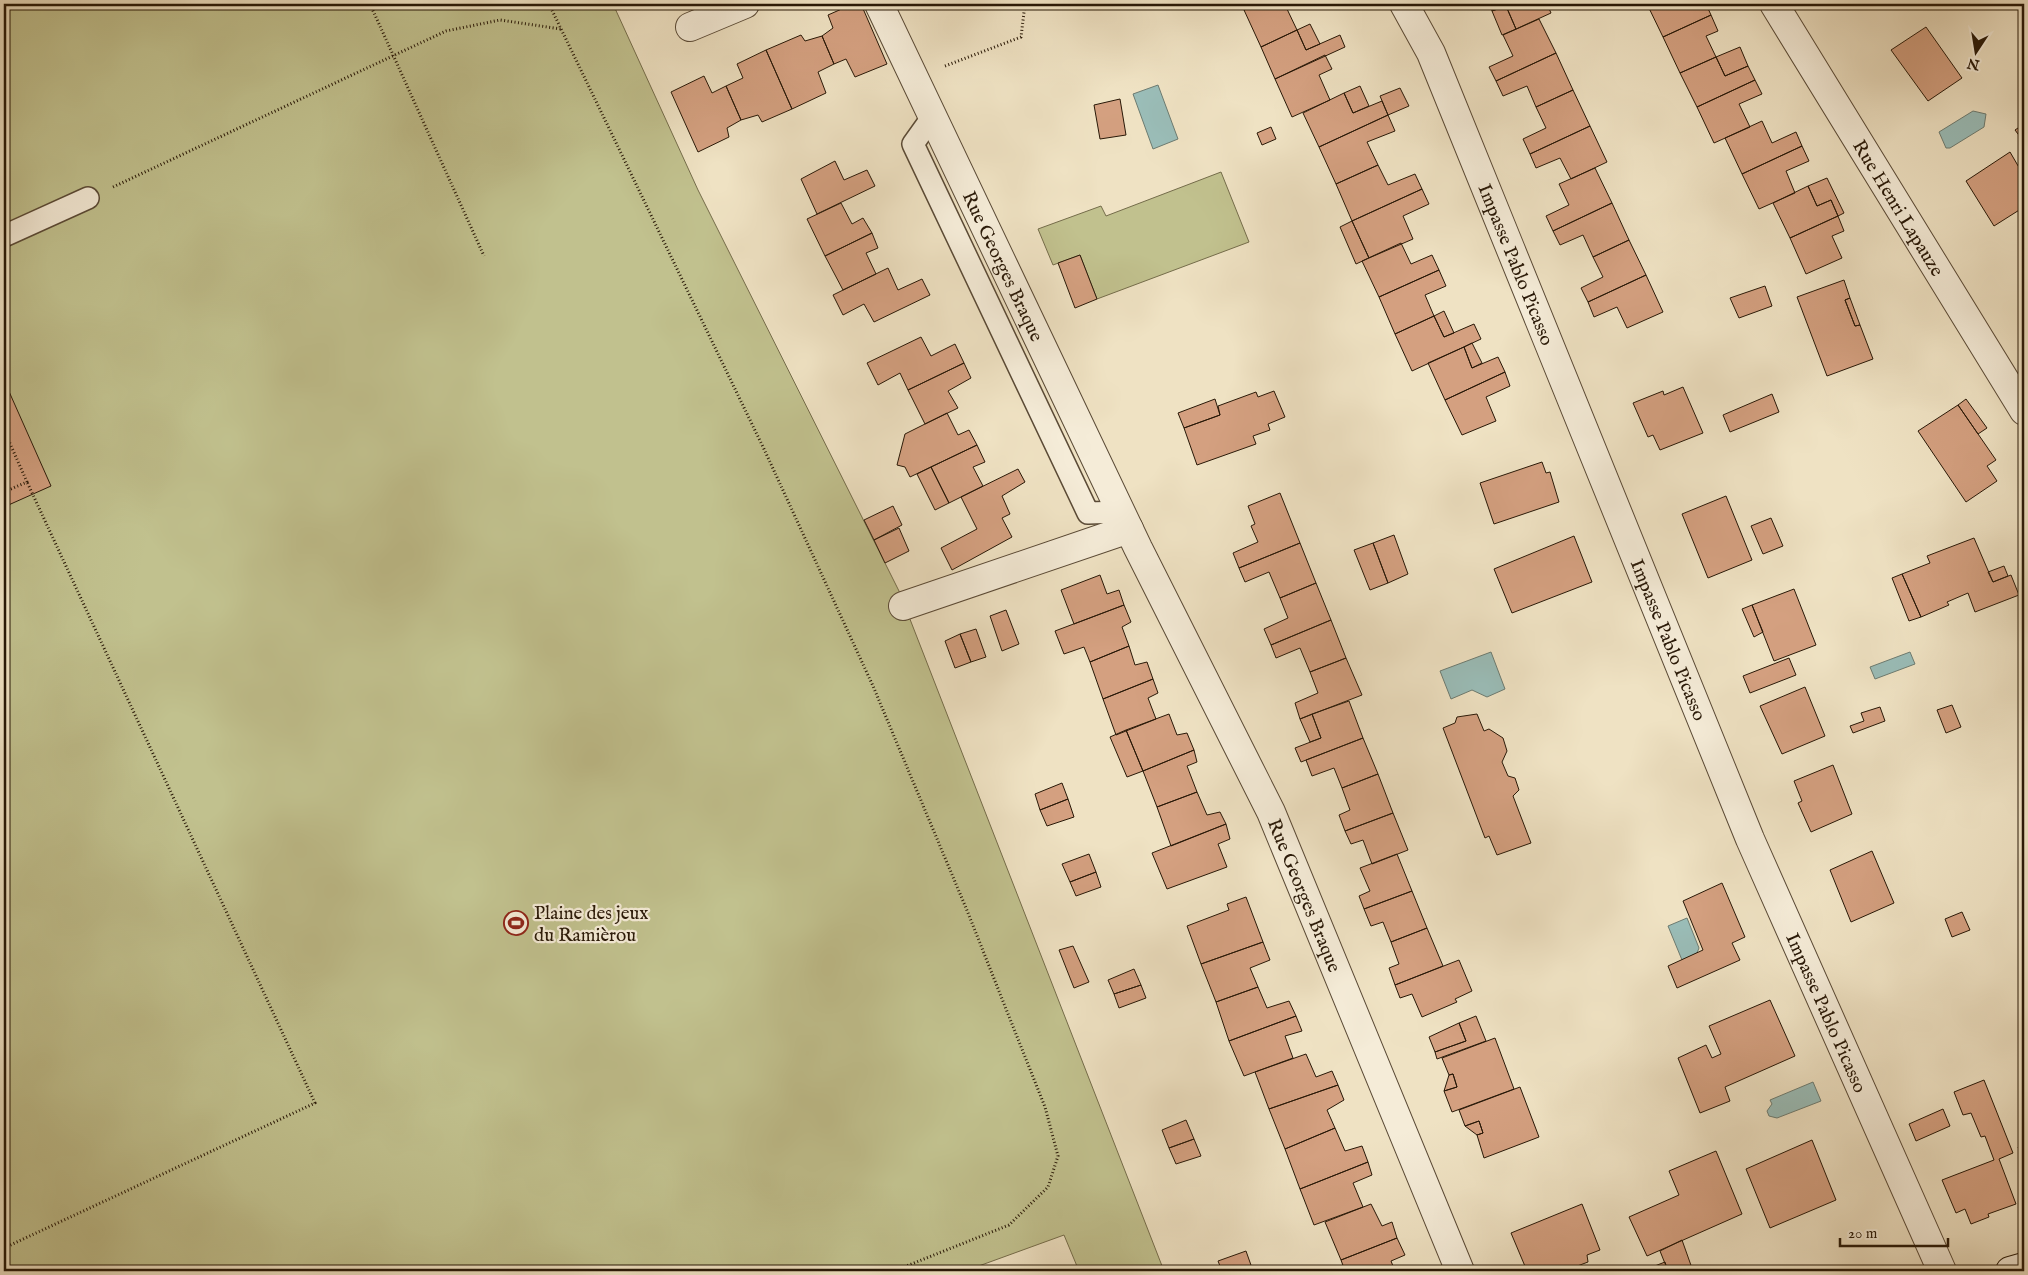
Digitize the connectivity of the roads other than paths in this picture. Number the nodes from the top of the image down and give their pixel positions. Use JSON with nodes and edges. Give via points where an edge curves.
{"nodes":[{"id":1,"x":745,"y":4,"type":"edge"},
{"id":2,"x":879,"y":4,"type":"edge"},
{"id":3,"x":1404,"y":4,"type":"edge"},
{"id":4,"x":1774,"y":4,"type":"edge"},
{"id":5,"x":690,"y":27,"type":"dead end"},
{"id":6,"x":88,"y":198,"type":"road end"},
{"id":7,"x":4,"y":236,"type":"edge"},
{"id":8,"x":2024,"y":411,"type":"edge"},
{"id":9,"x":1125,"y":520,"type":"junction"},
{"id":10,"x":903,"y":606,"type":"dead end"},
{"id":11,"x":2024,"y":1267,"type":"edge"},
{"id":12,"x":1460,"y":1271,"type":"edge"},
{"id":13,"x":1942,"y":1271,"type":"edge"},
{"id":14,"x":2010,"y":1271,"type":"edge"}],
"edges":[{"from":1,"to":5,"type":"street"},
{"from":2,"to":9,"type":"street","name":"Rue Georges Braque"},
{"from":3,"to":13,"type":"street","name":"Impasse Pablo Picasso","via":[[1431,53],[1750,839]]},
{"from":4,"to":8,"type":"street","name":"Rue Henri Lapauze"},
{"from":6,"to":7,"type":"lane"},
{"from":9,"to":10,"type":"street"},
{"from":9,"to":12,"type":"street","name":"Rue Georges Braque","via":[[1272,812]]},
{"from":11,"to":14,"type":"street"}]}
